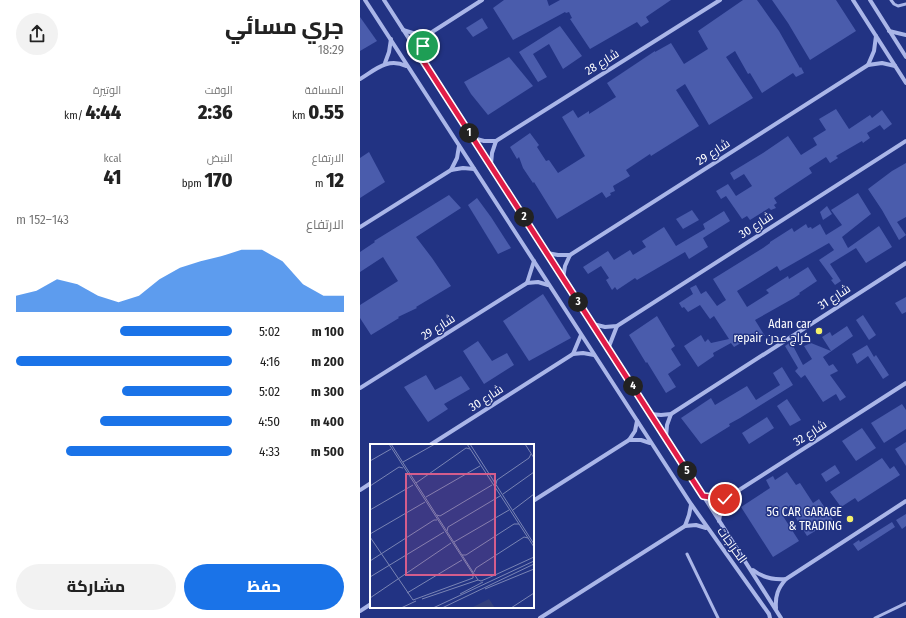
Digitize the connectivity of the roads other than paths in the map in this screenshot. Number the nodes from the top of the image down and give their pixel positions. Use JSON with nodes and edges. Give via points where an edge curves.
{"nodes":[{"id":1,"x":365,"y":0,"type":"edge"},
{"id":2,"x":384,"y":0,"type":"edge"},
{"id":3,"x":482,"y":0,"type":"edge"},
{"id":4,"x":720,"y":0,"type":"edge"},
{"id":5,"x":853,"y":0,"type":"edge"},
{"id":6,"x":870,"y":0,"type":"edge"},
{"id":7,"x":891,"y":0,"type":"edge"},
{"id":8,"x":906,"y":4,"type":"edge"},
{"id":9,"x":403,"y":30,"type":"junction"},
{"id":10,"x":889,"y":31,"type":"junction"},
{"id":11,"x":429,"y":34,"type":"junction"},
{"id":12,"x":906,"y":35,"type":"edge"},
{"id":13,"x":876,"y":36,"type":"junction"},
{"id":14,"x":390,"y":39,"type":"junction"},
{"id":15,"x":906,"y":57,"type":"edge"},
{"id":16,"x":422,"y":59,"type":"junction"},
{"id":17,"x":385,"y":63,"type":"junction"},
{"id":18,"x":868,"y":65,"type":"junction"},
{"id":19,"x":895,"y":66,"type":"junction"},
{"id":20,"x":408,"y":67,"type":"junction"},
{"id":21,"x":360,"y":79,"type":"edge"},
{"id":22,"x":906,"y":83,"type":"edge"},
{"id":23,"x":473,"y":138,"type":"junction"},
{"id":24,"x":496,"y":141,"type":"junction"},
{"id":25,"x":906,"y":141,"type":"edge"},
{"id":26,"x":459,"y":146,"type":"junction"},
{"id":27,"x":491,"y":166,"type":"junction"},
{"id":28,"x":474,"y":169,"type":"junction"},
{"id":29,"x":452,"y":170,"type":"junction"},
{"id":30,"x":360,"y":227,"type":"edge"},
{"id":31,"x":547,"y":253,"type":"junction"},
{"id":32,"x":570,"y":255,"type":"junction"},
{"id":33,"x":534,"y":261,"type":"junction"},
{"id":34,"x":906,"y":263,"type":"edge"},
{"id":35,"x":563,"y":278,"type":"junction"},
{"id":36,"x":527,"y":283,"type":"junction"},
{"id":37,"x":549,"y":285,"type":"junction"},
{"id":38,"x":593,"y":324,"type":"junction"},
{"id":39,"x":617,"y":326,"type":"junction"},
{"id":40,"x":581,"y":335,"type":"junction"},
{"id":41,"x":608,"y":348,"type":"junction"},
{"id":42,"x":573,"y":354,"type":"junction"},
{"id":43,"x":594,"y":355,"type":"junction"},
{"id":44,"x":906,"y":383,"type":"edge"},
{"id":45,"x":360,"y":388,"type":"edge"},
{"id":46,"x":650,"y":414,"type":"junction"},
{"id":47,"x":671,"y":414,"type":"junction"},
{"id":48,"x":637,"y":421,"type":"junction"},
{"id":49,"x":666,"y":437,"type":"junction"},
{"id":50,"x":629,"y":440,"type":"junction"},
{"id":51,"x":432,"y":444,"type":"edge"},
{"id":52,"x":652,"y":444,"type":"junction"},
{"id":53,"x":370,"y":484,"type":"edge"},
{"id":54,"x":360,"y":490,"type":"edge"},
{"id":55,"x":703,"y":496,"type":"junction"},
{"id":56,"x":725,"y":499,"type":"junction"},
{"id":57,"x":534,"y":500,"type":"edge"},
{"id":58,"x":906,"y":501,"type":"edge"},
{"id":59,"x":691,"y":504,"type":"junction"},
{"id":60,"x":719,"y":521,"type":"junction"},
{"id":61,"x":685,"y":526,"type":"junction"},
{"id":62,"x":706,"y":528,"type":"junction"},
{"id":63,"x":688,"y":554,"type":"dead end"},
{"id":64,"x":749,"y":568,"type":"junction"},
{"id":65,"x":786,"y":579,"type":"junction"},
{"id":66,"x":906,"y":602,"type":"edge"},
{"id":67,"x":370,"y":605,"type":"edge"},
{"id":68,"x":776,"y":610,"type":"junction"},
{"id":69,"x":360,"y":611,"type":"edge"},
{"id":70,"x":540,"y":618,"type":"edge"},
{"id":71,"x":718,"y":618,"type":"edge"},
{"id":72,"x":770,"y":618,"type":"edge"},
{"id":73,"x":781,"y":618,"type":"edge"},
{"id":74,"x":875,"y":618,"type":"edge"}],
"edges":[{"from":1,"to":14,"type":"street","name":"الكراجات"},
{"from":2,"to":9,"type":"street","name":"الكراجات"},
{"from":3,"to":11,"type":"street"},
{"from":4,"to":24,"type":"street","name":"شارع 28"},
{"from":5,"to":13,"type":"street"},
{"from":6,"to":10,"type":"street"},
{"from":7,"to":8,"type":"lane","via":[[898,6]]},
{"from":9,"to":11,"type":"street"},
{"from":9,"to":16,"type":"street","name":"الكراجات"},
{"from":10,"to":12,"type":"street"},
{"from":10,"to":15,"type":"street"},
{"from":11,"to":16,"type":"street","via":[[423,46]]},
{"from":13,"to":18,"type":"street","via":[[874,51]]},
{"from":13,"to":19,"type":"street"},
{"from":14,"to":17,"type":"street"},
{"from":14,"to":20,"type":"street","name":"الكراجات"},
{"from":16,"to":23,"type":"street","name":"الكراجات"},
{"from":17,"to":20,"type":"street","via":[[397,62]]},
{"from":17,"to":21,"type":"street"},
{"from":18,"to":19,"type":"street","via":[[882,63]]},
{"from":18,"to":32,"type":"street","name":"شارع 29"},
{"from":19,"to":22,"type":"street"},
{"from":20,"to":26,"type":"street","name":"الكراجات"},
{"from":23,"to":24,"type":"street"},
{"from":23,"to":27,"type":"street","name":"الكراجات"},
{"from":24,"to":27,"type":"street"},
{"from":25,"to":39,"type":"street","name":"شارع 30"},
{"from":26,"to":28,"type":"street","name":"الكراجات"},
{"from":26,"to":29,"type":"street"},
{"from":27,"to":31,"type":"street","name":"الكراجات"},
{"from":28,"to":29,"type":"street"},
{"from":28,"to":33,"type":"street","name":"الكراجات"},
{"from":29,"to":30,"type":"street"},
{"from":31,"to":32,"type":"street"},
{"from":31,"to":35,"type":"street","name":"الكراجات"},
{"from":32,"to":35,"type":"street"},
{"from":33,"to":36,"type":"street"},
{"from":33,"to":37,"type":"street","name":"الكراجات"},
{"from":34,"to":47,"type":"street","name":"شارع 31"},
{"from":35,"to":38,"type":"street","name":"الكراجات"},
{"from":36,"to":37,"type":"street"},
{"from":36,"to":45,"type":"street","name":"شارع 29"},
{"from":37,"to":40,"type":"street","name":"الكراجات"},
{"from":38,"to":39,"type":"street"},
{"from":38,"to":41,"type":"street","name":"الكراجات"},
{"from":39,"to":41,"type":"street"},
{"from":40,"to":42,"type":"street"},
{"from":40,"to":43,"type":"street","name":"الكراجات"},
{"from":41,"to":46,"type":"street","name":"الكراجات"},
{"from":42,"to":43,"type":"street"},
{"from":42,"to":51,"type":"street","name":"شارع 30"},
{"from":43,"to":48,"type":"street","name":"الكراجات"},
{"from":44,"to":56,"type":"street","name":"شارع 32"},
{"from":46,"to":47,"type":"street"},
{"from":46,"to":49,"type":"street","name":"الكراجات"},
{"from":47,"to":49,"type":"street"},
{"from":48,"to":50,"type":"street"},
{"from":48,"to":52,"type":"street","name":"الكراجات"},
{"from":49,"to":55,"type":"street","name":"الكراجات"},
{"from":50,"to":52,"type":"street","via":[[641,440]]},
{"from":50,"to":57,"type":"street"},
{"from":52,"to":59,"type":"street","name":"الكراجات"},
{"from":53,"to":54,"type":"street"},
{"from":55,"to":56,"type":"street"},
{"from":55,"to":60,"type":"street","name":"الكراجات"},
{"from":56,"to":60,"type":"street"},
{"from":58,"to":65,"type":"street"},
{"from":59,"to":61,"type":"street"},
{"from":59,"to":62,"type":"street","name":"الكراجات"},
{"from":60,"to":64,"type":"street","name":"الكراجات"},
{"from":61,"to":62,"type":"street","via":[[696,525]]},
{"from":61,"to":70,"type":"street"},
{"from":62,"to":72,"type":"street","name":"الكراجات"},
{"from":63,"to":71,"type":"lane"},
{"from":64,"to":65,"type":"street","via":[[766,578]]},
{"from":64,"to":68,"type":"street","name":"الكراجات"},
{"from":65,"to":68,"type":"street","via":[[777,593]]},
{"from":66,"to":74,"type":"lane"},
{"from":67,"to":69,"type":"street"},
{"from":68,"to":73,"type":"street","name":"الكراجات"}]}
